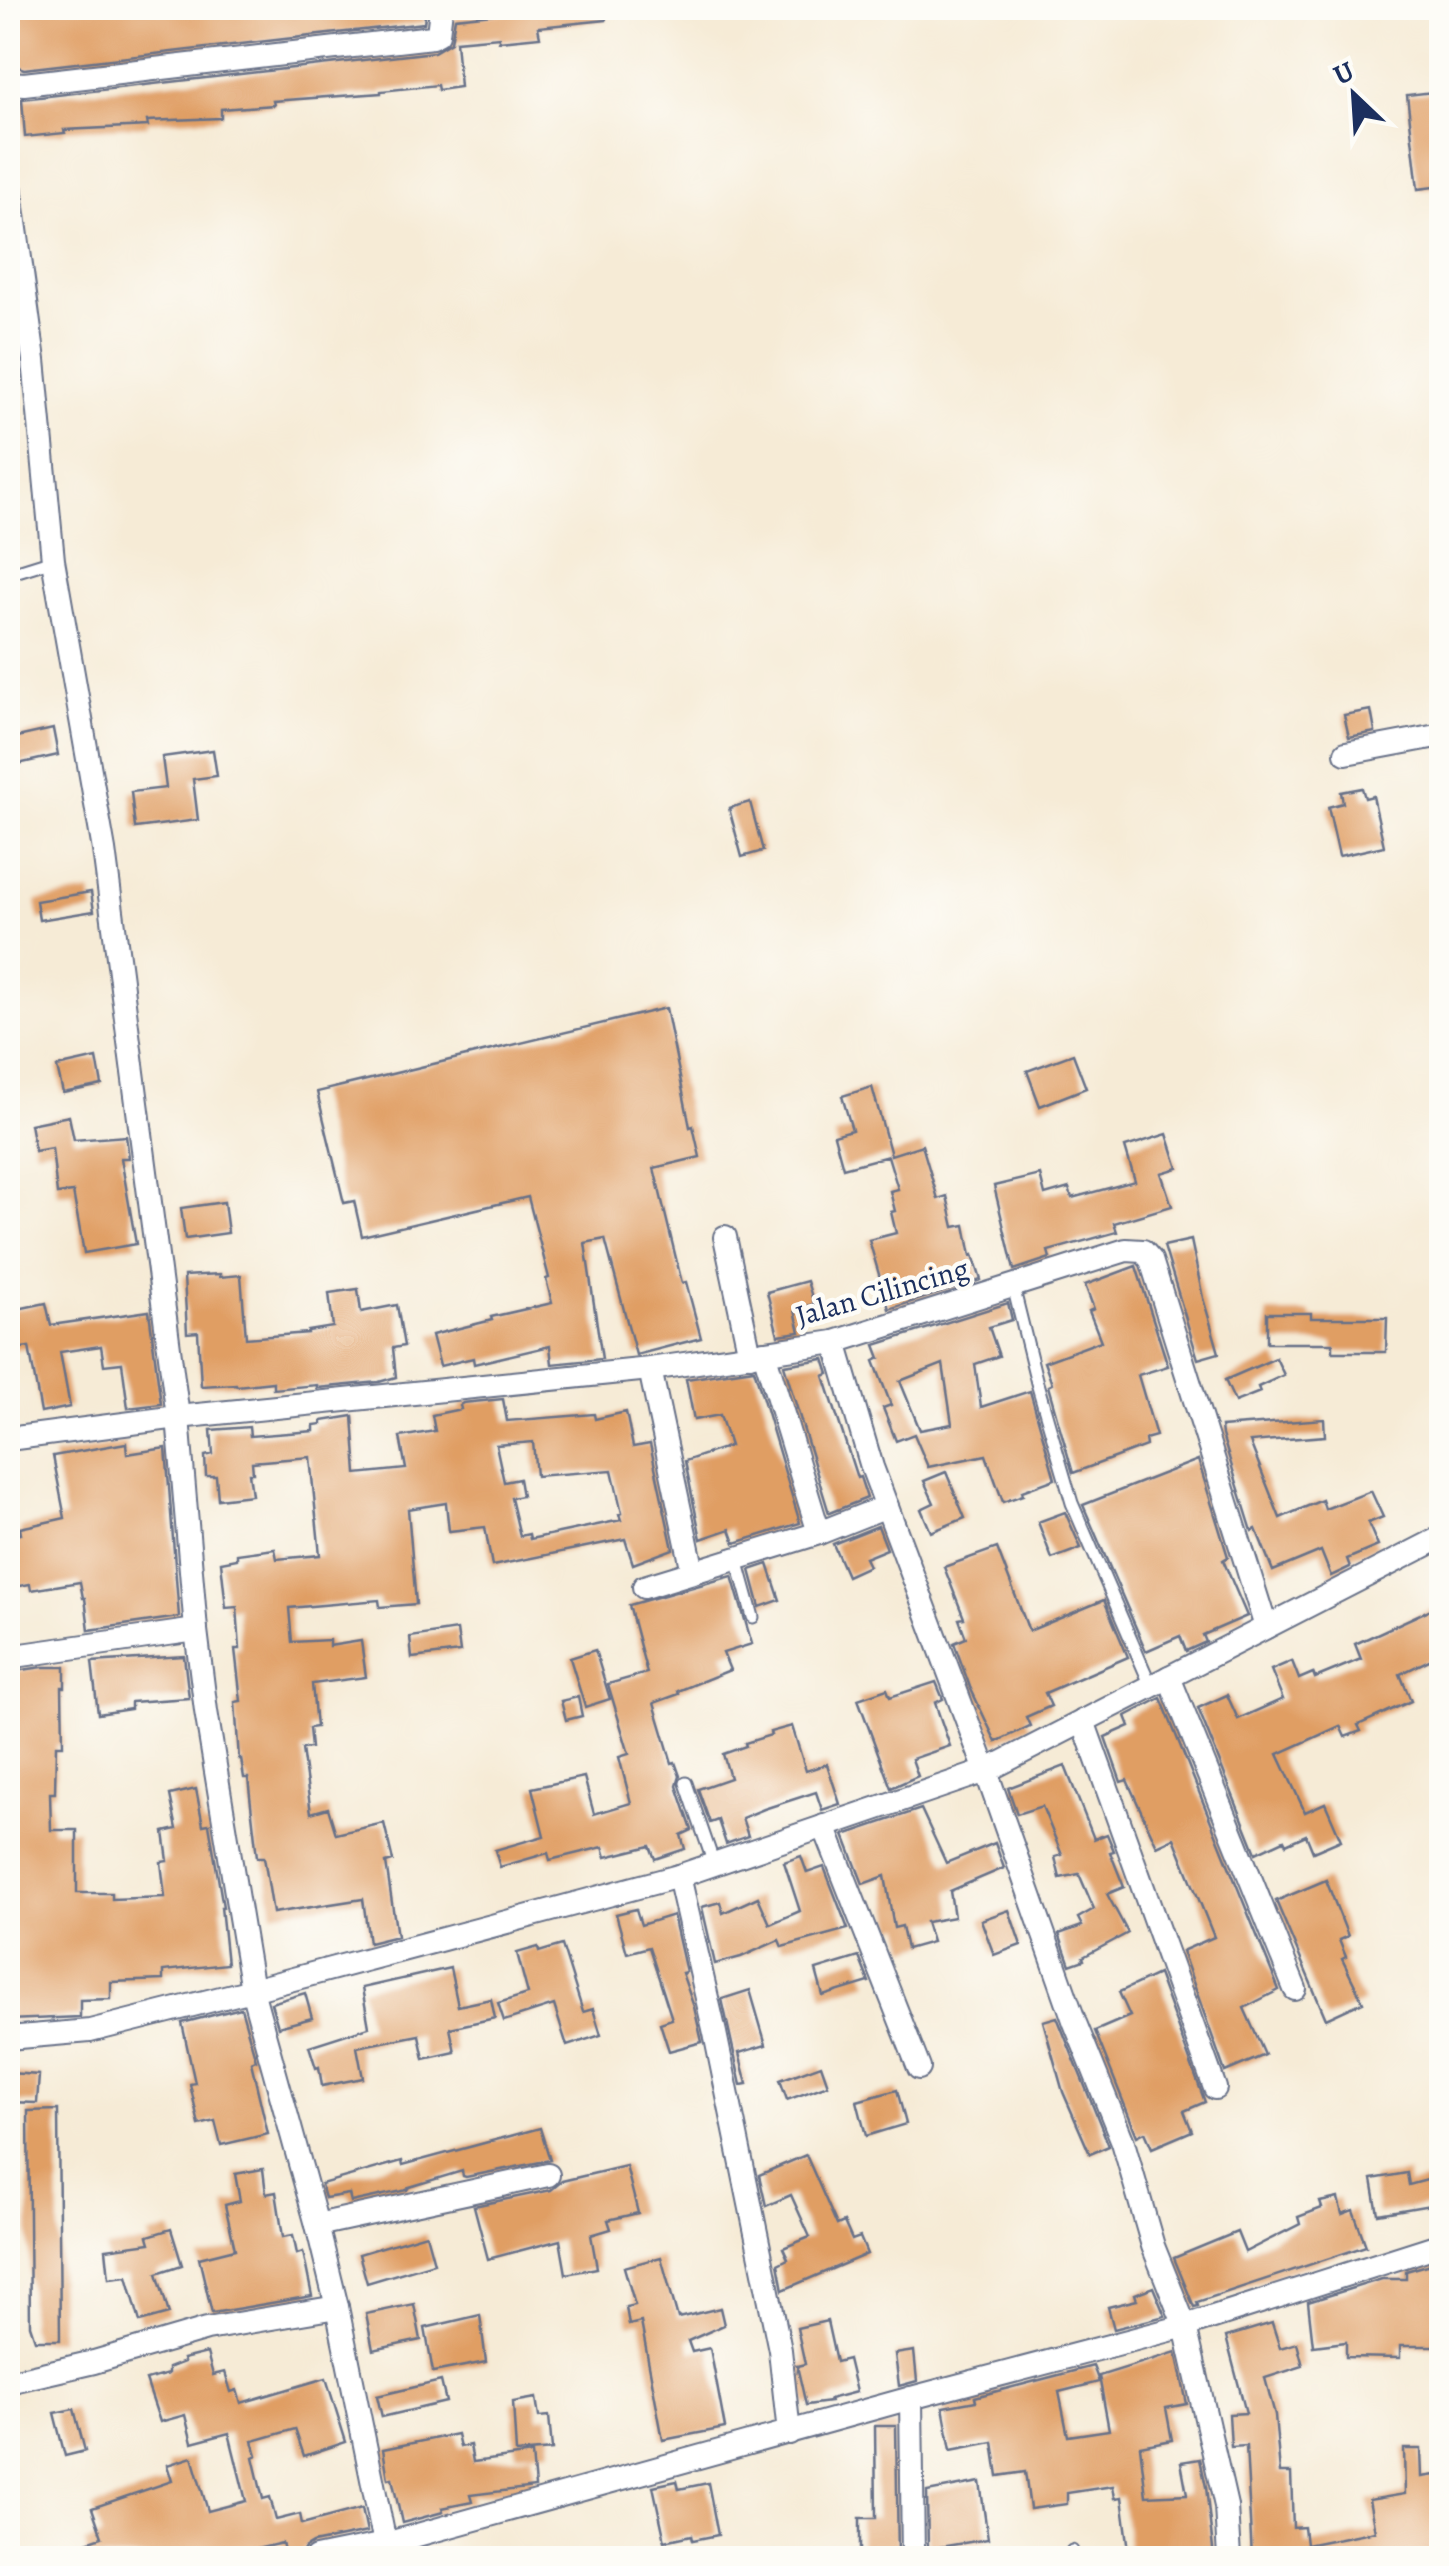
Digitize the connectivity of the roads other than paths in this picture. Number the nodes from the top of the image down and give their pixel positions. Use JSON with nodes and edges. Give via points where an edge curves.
{"nodes":[{"id":1,"x":442,"y":8,"type":"edge"},
{"id":2,"x":8,"y":80,"type":"edge"},
{"id":3,"x":8,"y":171,"type":"edge"},
{"id":4,"x":52,"y":560,"type":"junction"},
{"id":5,"x":8,"y":574,"type":"edge"},
{"id":6,"x":1442,"y":735,"type":"edge"},
{"id":7,"x":1346,"y":753,"type":"dead end"},
{"id":8,"x":725,"y":1237,"type":"dead end"},
{"id":9,"x":1013,"y":1286,"type":"junction"},
{"id":10,"x":835,"y":1342,"type":"junction"},
{"id":11,"x":757,"y":1354,"type":"junction"},
{"id":12,"x":650,"y":1369,"type":"junction"},
{"id":13,"x":178,"y":1417,"type":"junction"},
{"id":14,"x":8,"y":1439,"type":"edge"},
{"id":15,"x":887,"y":1506,"type":"junction"},
{"id":16,"x":819,"y":1533,"type":"junction"},
{"id":17,"x":1442,"y":1537,"type":"edge"},
{"id":18,"x":737,"y":1559,"type":"junction"},
{"id":19,"x":693,"y":1572,"type":"junction"},
{"id":20,"x":644,"y":1587,"type":"dead end"},
{"id":21,"x":753,"y":1617,"type":"dead end"},
{"id":22,"x":1266,"y":1627,"type":"junction"},
{"id":23,"x":196,"y":1630,"type":"junction"},
{"id":24,"x":8,"y":1657,"type":"edge"},
{"id":25,"x":1160,"y":1681,"type":"junction"},
{"id":26,"x":1083,"y":1721,"type":"junction"},
{"id":27,"x":986,"y":1771,"type":"junction"},
{"id":28,"x":686,"y":1784,"type":"dead end"},
{"id":29,"x":824,"y":1826,"type":"junction"},
{"id":30,"x":714,"y":1864,"type":"junction"},
{"id":31,"x":678,"y":1876,"type":"junction"},
{"id":32,"x":1295,"y":1989,"type":"dead end"},
{"id":33,"x":252,"y":1990,"type":"junction"},
{"id":34,"x":8,"y":2038,"type":"edge"},
{"id":35,"x":919,"y":2068,"type":"dead end"},
{"id":36,"x":1216,"y":2088,"type":"dead end"},
{"id":37,"x":548,"y":2175,"type":"dead end"},
{"id":38,"x":317,"y":2225,"type":"junction"},
{"id":39,"x":1442,"y":2244,"type":"edge"},
{"id":40,"x":337,"y":2307,"type":"junction"},
{"id":41,"x":1185,"y":2326,"type":"junction"},
{"id":42,"x":8,"y":2382,"type":"edge"},
{"id":43,"x":911,"y":2398,"type":"junction"},
{"id":44,"x":788,"y":2433,"type":"junction"},
{"id":45,"x":386,"y":2551,"type":"edge"},
{"id":46,"x":316,"y":2558,"type":"edge"},
{"id":47,"x":912,"y":2558,"type":"edge"},
{"id":48,"x":1229,"y":2558,"type":"edge"}],
"edges":[{"from":1,"to":2,"type":"street","via":[[432,37],[24,84]]},
{"from":3,"to":4,"type":"street"},
{"from":4,"to":5,"type":"lane"},
{"from":4,"to":13,"type":"street","via":[[104,850]]},
{"from":6,"to":7,"type":"street"},
{"from":8,"to":11,"type":"street"},
{"from":9,"to":10,"type":"street","name":"Jalan Cilincing"},
{"from":9,"to":22,"type":"street","name":"Jalan Cilincing","via":[[1126,1250],[1143,1251],[1152,1260]]},
{"from":9,"to":25,"type":"lane","via":[[1072,1503]]},
{"from":10,"to":11,"type":"street","name":"Jalan Cilincing"},
{"from":10,"to":15,"type":"street"},
{"from":11,"to":12,"type":"street","name":"Jalan Cilincing"},
{"from":11,"to":16,"type":"street"},
{"from":12,"to":13,"type":"street","name":"Jalan Cilincing"},
{"from":12,"to":19,"type":"street"},
{"from":13,"to":14,"type":"street","name":"Jalan Cilincing"},
{"from":13,"to":23,"type":"street"},
{"from":15,"to":16,"type":"street"},
{"from":15,"to":27,"type":"street"},
{"from":16,"to":18,"type":"street"},
{"from":17,"to":22,"type":"street"},
{"from":18,"to":19,"type":"street"},
{"from":18,"to":21,"type":"lane"},
{"from":19,"to":20,"type":"street"},
{"from":22,"to":25,"type":"street"},
{"from":23,"to":24,"type":"street"},
{"from":23,"to":33,"type":"street"},
{"from":25,"to":26,"type":"street"},
{"from":25,"to":32,"type":"street"},
{"from":26,"to":27,"type":"street"},
{"from":26,"to":36,"type":"street"},
{"from":27,"to":29,"type":"street"},
{"from":27,"to":41,"type":"street"},
{"from":28,"to":30,"type":"lane"},
{"from":29,"to":30,"type":"street"},
{"from":29,"to":35,"type":"street"},
{"from":30,"to":31,"type":"street"},
{"from":31,"to":33,"type":"street"},
{"from":31,"to":44,"type":"street","via":[[780,2350]]},
{"from":33,"to":34,"type":"street","via":[[90,2031]]},
{"from":33,"to":38,"type":"street"},
{"from":37,"to":38,"type":"street"},
{"from":38,"to":40,"type":"street"},
{"from":39,"to":41,"type":"street"},
{"from":40,"to":42,"type":"street","via":[[207,2329]]},
{"from":40,"to":45,"type":"street"},
{"from":41,"to":43,"type":"street"},
{"from":41,"to":48,"type":"street","via":[[1226,2506]]},
{"from":43,"to":44,"type":"street"},
{"from":43,"to":47,"type":"street"},
{"from":44,"to":45,"type":"street"},
{"from":45,"to":46,"type":"street"}]}
